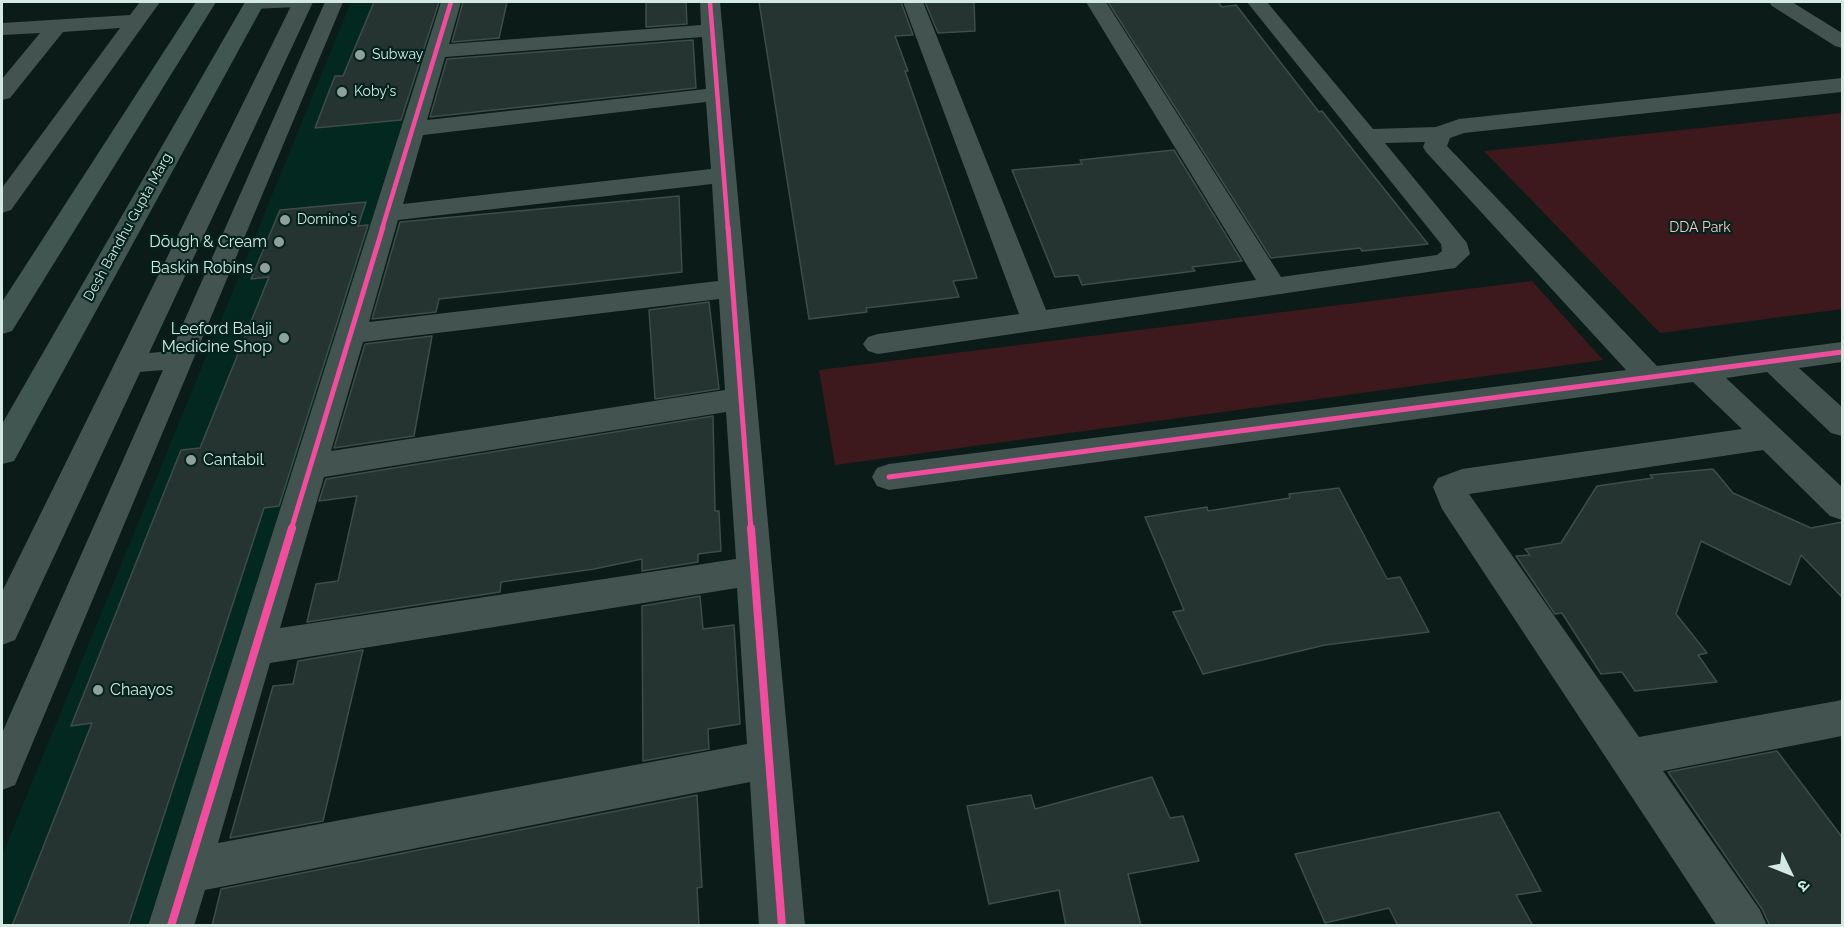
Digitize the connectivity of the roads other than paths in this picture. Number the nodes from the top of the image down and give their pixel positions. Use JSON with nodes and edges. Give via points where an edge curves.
{"nodes":[{"id":1,"x":150,"y":2,"type":"edge"},
{"id":2,"x":206,"y":2,"type":"edge"},
{"id":3,"x":297,"y":2,"type":"edge"},
{"id":4,"x":303,"y":2,"type":"edge"},
{"id":5,"x":334,"y":2,"type":"edge"},
{"id":6,"x":451,"y":2,"type":"edge"},
{"id":7,"x":913,"y":2,"type":"edge"},
{"id":8,"x":1096,"y":2,"type":"edge"},
{"id":9,"x":1257,"y":2,"type":"edge"},
{"id":10,"x":1779,"y":2,"type":"edge"},
{"id":11,"x":254,"y":3,"type":"edge"},
{"id":12,"x":711,"y":16,"type":"edge"},
{"id":13,"x":136,"y":21,"type":"junction"},
{"id":14,"x":57,"y":26,"type":"junction"},
{"id":15,"x":2,"y":29,"type":"edge"},
{"id":16,"x":1842,"y":42,"type":"edge"},
{"id":17,"x":436,"y":51,"type":"junction"},
{"id":18,"x":311,"y":55,"type":"junction"},
{"id":19,"x":276,"y":58,"type":"junction"},
{"id":20,"x":1842,"y":86,"type":"edge"},
{"id":21,"x":2,"y":93,"type":"edge"},
{"id":22,"x":717,"y":94,"type":"junction"},
{"id":23,"x":412,"y":129,"type":"junction"},
{"id":24,"x":1440,"y":134,"type":"junction"},
{"id":25,"x":1366,"y":136,"type":"junction"},
{"id":26,"x":723,"y":176,"type":"junction"},
{"id":27,"x":2,"y":205,"type":"edge"},
{"id":28,"x":386,"y":214,"type":"junction"},
{"id":29,"x":1273,"y":286,"type":"junction"},
{"id":30,"x":733,"y":288,"type":"junction"},
{"id":31,"x":1036,"y":320,"type":"junction"},
{"id":32,"x":2,"y":324,"type":"edge"},
{"id":33,"x":350,"y":334,"type":"junction"},
{"id":34,"x":878,"y":344,"type":"dead end"},
{"id":35,"x":1842,"y":352,"type":"edge"},
{"id":36,"x":180,"y":359,"type":"junction"},
{"id":37,"x":1773,"y":361,"type":"junction"},
{"id":38,"x":128,"y":364,"type":"junction"},
{"id":39,"x":1700,"y":371,"type":"junction"},
{"id":40,"x":1650,"y":377,"type":"junction"},
{"id":41,"x":741,"y":399,"type":"junction"},
{"id":42,"x":1842,"y":425,"type":"edge"},
{"id":43,"x":1770,"y":437,"type":"junction"},
{"id":44,"x":2,"y":452,"type":"edge"},
{"id":45,"x":309,"y":467,"type":"junction"},
{"id":46,"x":888,"y":477,"type":"dead end"},
{"id":47,"x":1842,"y":507,"type":"edge"},
{"id":48,"x":754,"y":571,"type":"junction"},
{"id":49,"x":2,"y":628,"type":"edge"},
{"id":50,"x":254,"y":649,"type":"junction"},
{"id":51,"x":1842,"y":718,"type":"edge"},
{"id":52,"x":5,"y":756,"type":"edge"},
{"id":53,"x":1631,"y":758,"type":"junction"},
{"id":54,"x":769,"y":759,"type":"junction"},
{"id":55,"x":186,"y":871,"type":"junction"},
{"id":56,"x":171,"y":926,"type":"edge"},
{"id":57,"x":782,"y":926,"type":"edge"},
{"id":58,"x":1744,"y":926,"type":"edge"}],
"edges":[{"from":1,"to":13,"type":"street"},
{"from":2,"to":32,"type":"street"},
{"from":3,"to":11,"type":"lane"},
{"from":4,"to":19,"type":"street"},
{"from":5,"to":18,"type":"lane"},
{"from":6,"to":17,"type":"street"},
{"from":7,"to":31,"type":"street"},
{"from":8,"to":29,"type":"street"},
{"from":9,"to":25,"type":"street"},
{"from":10,"to":16,"type":"street"},
{"from":11,"to":44,"type":"street","name":"Desh Bandhu Gupta Marg"},
{"from":12,"to":17,"type":"street"},
{"from":12,"to":22,"type":"street"},
{"from":13,"to":14,"type":"street"},
{"from":13,"to":27,"type":"street"},
{"from":14,"to":15,"type":"street"},
{"from":14,"to":21,"type":"street"},
{"from":17,"to":23,"type":"street"},
{"from":18,"to":19,"type":"lane"},
{"from":18,"to":36,"type":"lane"},
{"from":19,"to":38,"type":"street"},
{"from":20,"to":24,"type":"street","via":[[1459,126]]},
{"from":22,"to":23,"type":"street"},
{"from":22,"to":26,"type":"street"},
{"from":23,"to":28,"type":"street"},
{"from":24,"to":25,"type":"street"},
{"from":24,"to":40,"type":"street","via":[[1435,147]]},
{"from":25,"to":29,"type":"street","via":[[1454,243],[1456,254],[1445,262]]},
{"from":26,"to":28,"type":"street"},
{"from":26,"to":30,"type":"street"},
{"from":28,"to":33,"type":"street"},
{"from":29,"to":31,"type":"street"},
{"from":30,"to":33,"type":"street"},
{"from":30,"to":41,"type":"street"},
{"from":31,"to":34,"type":"street"},
{"from":33,"to":45,"type":"street"},
{"from":35,"to":37,"type":"street"},
{"from":36,"to":38,"type":"lane"},
{"from":36,"to":52,"type":"lane"},
{"from":37,"to":39,"type":"street"},
{"from":37,"to":42,"type":"street"},
{"from":38,"to":49,"type":"street"},
{"from":39,"to":40,"type":"street"},
{"from":39,"to":43,"type":"street"},
{"from":40,"to":46,"type":"street"},
{"from":41,"to":45,"type":"street"},
{"from":41,"to":48,"type":"street"},
{"from":43,"to":47,"type":"street"},
{"from":43,"to":53,"type":"street","via":[[1462,482],[1450,488],[1454,500]]},
{"from":45,"to":50,"type":"street"},
{"from":48,"to":50,"type":"street"},
{"from":48,"to":54,"type":"street"},
{"from":50,"to":55,"type":"street"},
{"from":51,"to":53,"type":"street"},
{"from":53,"to":58,"type":"street"},
{"from":54,"to":55,"type":"street"},
{"from":54,"to":57,"type":"street"},
{"from":55,"to":56,"type":"street"}]}
